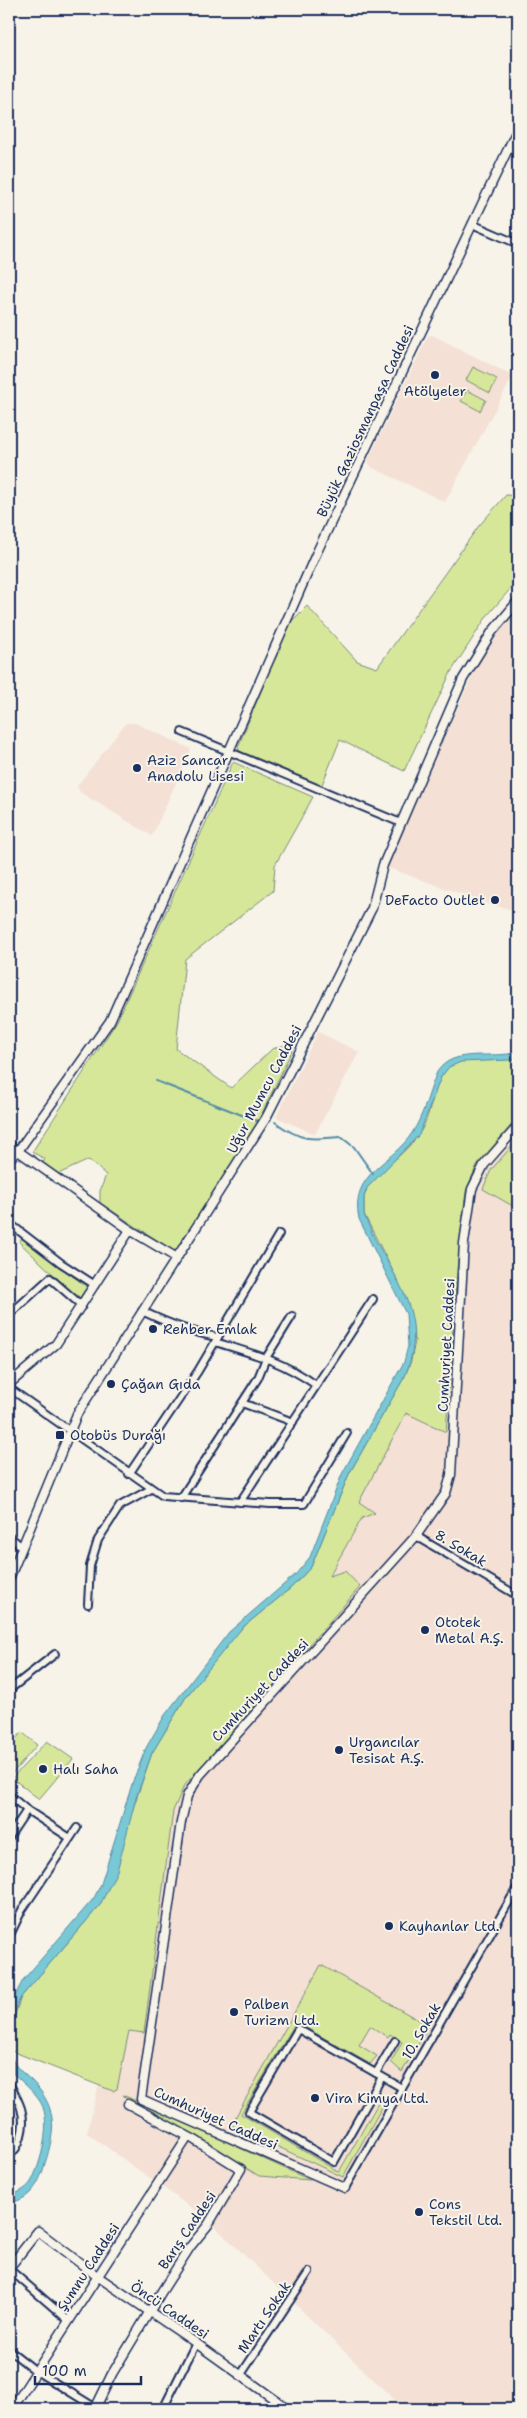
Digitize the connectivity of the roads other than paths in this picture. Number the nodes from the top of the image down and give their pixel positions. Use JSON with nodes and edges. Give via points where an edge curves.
{"nodes":[{"id":1,"x":518,"y":128,"type":"edge"},
{"id":2,"x":472,"y":224,"type":"junction"},
{"id":3,"x":518,"y":244,"type":"edge"},
{"id":4,"x":518,"y":601,"type":"edge"},
{"id":5,"x":182,"y":732,"type":"dead end"},
{"id":6,"x":228,"y":752,"type":"junction"},
{"id":7,"x":401,"y":823,"type":"junction"},
{"id":8,"x":518,"y":1126,"type":"edge"},
{"id":9,"x":9,"y":1144,"type":"edge"},
{"id":10,"x":18,"y":1151,"type":"junction"},
{"id":11,"x":9,"y":1159,"type":"edge"},
{"id":12,"x":9,"y":1223,"type":"edge"},
{"id":13,"x":130,"y":1230,"type":"junction"},
{"id":14,"x":280,"y":1234,"type":"dead end"},
{"id":15,"x":177,"y":1258,"type":"junction"},
{"id":16,"x":95,"y":1285,"type":"junction"},
{"id":17,"x":373,"y":1299,"type":"dead end"},
{"id":18,"x":82,"y":1306,"type":"junction"},
{"id":19,"x":142,"y":1311,"type":"junction"},
{"id":20,"x":9,"y":1314,"type":"edge"},
{"id":21,"x":292,"y":1316,"type":"dead end"},
{"id":22,"x":216,"y":1340,"type":"junction"},
{"id":23,"x":266,"y":1358,"type":"junction"},
{"id":24,"x":9,"y":1384,"type":"edge"},
{"id":25,"x":316,"y":1385,"type":"junction"},
{"id":26,"x":9,"y":1388,"type":"edge"},
{"id":27,"x":242,"y":1403,"type":"junction"},
{"id":28,"x":293,"y":1422,"type":"junction"},
{"id":29,"x":70,"y":1430,"type":"junction"},
{"id":30,"x":348,"y":1433,"type":"dead end"},
{"id":31,"x":128,"y":1474,"type":"junction"},
{"id":32,"x":151,"y":1489,"type":"junction"},
{"id":33,"x":180,"y":1498,"type":"junction"},
{"id":34,"x":240,"y":1502,"type":"junction"},
{"id":35,"x":9,"y":1536,"type":"edge"},
{"id":36,"x":416,"y":1536,"type":"junction"},
{"id":37,"x":22,"y":1547,"type":"junction"},
{"id":38,"x":9,"y":1579,"type":"edge"},
{"id":39,"x":518,"y":1596,"type":"edge"},
{"id":40,"x":88,"y":1604,"type":"dead end"},
{"id":41,"x":55,"y":1654,"type":"dead end"},
{"id":42,"x":9,"y":1690,"type":"edge"},
{"id":43,"x":9,"y":1795,"type":"edge"},
{"id":44,"x":27,"y":1810,"type":"junction"},
{"id":45,"x":77,"y":1828,"type":"dead end"},
{"id":46,"x":9,"y":1837,"type":"edge"},
{"id":47,"x":70,"y":1838,"type":"junction"},
{"id":48,"x":518,"y":1886,"type":"edge"},
{"id":49,"x":9,"y":1937,"type":"edge"},
{"id":50,"x":395,"y":2041,"type":"dead end"},
{"id":51,"x":379,"y":2075,"type":"junction"},
{"id":52,"x":9,"y":2083,"type":"edge"},
{"id":53,"x":402,"y":2088,"type":"junction"},
{"id":54,"x":128,"y":2104,"type":"dead end"},
{"id":55,"x":186,"y":2140,"type":"dead end"},
{"id":56,"x":9,"y":2156,"type":"edge"},
{"id":57,"x":344,"y":2188,"type":"joint"},
{"id":58,"x":9,"y":2268,"type":"edge"},
{"id":59,"x":309,"y":2272,"type":"dead end"},
{"id":60,"x":97,"y":2276,"type":"junction"},
{"id":61,"x":150,"y":2312,"type":"junction"},
{"id":62,"x":68,"y":2320,"type":"junction"},
{"id":63,"x":196,"y":2343,"type":"junction"},
{"id":64,"x":9,"y":2350,"type":"edge"},
{"id":65,"x":36,"y":2371,"type":"junction"},
{"id":66,"x":240,"y":2376,"type":"junction"},
{"id":67,"x":12,"y":2409,"type":"edge"},
{"id":68,"x":95,"y":2409,"type":"edge"},
{"id":69,"x":163,"y":2409,"type":"edge"},
{"id":70,"x":288,"y":2409,"type":"edge"}],
"edges":[{"from":1,"to":2,"type":"street","name":"Büyük Gaziosmanpaşa Caddesi"},
{"from":2,"to":3,"type":"street"},
{"from":2,"to":6,"type":"street","name":"Büyük Gaziosmanpaşa Caddesi","via":[[316,554]]},
{"from":4,"to":7,"type":"street","name":"Uğur Mumcu Caddesi","via":[[492,632],[463,679]]},
{"from":5,"to":6,"type":"street"},
{"from":6,"to":7,"type":"street"},
{"from":6,"to":10,"type":"street","name":"Büyük Gaziosmanpaşa Caddesi","via":[[110,1021]]},
{"from":7,"to":15,"type":"street","name":"Uğur Mumcu Caddesi","via":[[383,865],[372,908],[266,1118]]},
{"from":8,"to":36,"type":"street","name":"Cumhuriyet Caddesi","via":[[484,1165],[472,1189],[463,1258],[451,1474],[446,1493]]},
{"from":9,"to":10,"type":"street"},
{"from":10,"to":11,"type":"street","name":"Büyük Gaziosmanpaşa Caddesi"},
{"from":10,"to":13,"type":"street"},
{"from":12,"to":16,"type":"street"},
{"from":13,"to":15,"type":"street"},
{"from":13,"to":16,"type":"street"},
{"from":14,"to":22,"type":"street"},
{"from":15,"to":19,"type":"street","name":"Uğur Mumcu Caddesi"},
{"from":16,"to":18,"type":"street"},
{"from":17,"to":25,"type":"street"},
{"from":18,"to":20,"type":"street","via":[[50,1278]]},
{"from":18,"to":24,"type":"street","via":[[56,1344]]},
{"from":19,"to":22,"type":"street"},
{"from":19,"to":29,"type":"street","name":"Uğur Mumcu Caddesi"},
{"from":21,"to":23,"type":"street"},
{"from":22,"to":23,"type":"street"},
{"from":22,"to":31,"type":"street"},
{"from":23,"to":25,"type":"street","via":[[294,1369]]},
{"from":23,"to":27,"type":"street"},
{"from":25,"to":28,"type":"street"},
{"from":26,"to":29,"type":"street"},
{"from":27,"to":28,"type":"street"},
{"from":27,"to":33,"type":"street"},
{"from":28,"to":34,"type":"street"},
{"from":29,"to":31,"type":"street"},
{"from":29,"to":37,"type":"street","name":"Uğur Mumcu Caddesi"},
{"from":30,"to":34,"type":"street","via":[[304,1504]]},
{"from":31,"to":32,"type":"street"},
{"from":32,"to":33,"type":"street","via":[[163,1496]]},
{"from":32,"to":40,"type":"street","via":[[120,1506],[98,1540],[90,1566]]},
{"from":33,"to":34,"type":"street"},
{"from":35,"to":37,"type":"street"},
{"from":36,"to":39,"type":"street","name":"8. Sokak"},
{"from":36,"to":57,"type":"street","name":"Cumhuriyet Caddesi","via":[[191,1787],[181,1822],[141,2099]]},
{"from":37,"to":38,"type":"street","name":"Uğur Mumcu Caddesi"},
{"from":41,"to":42,"type":"street"},
{"from":43,"to":44,"type":"street"},
{"from":44,"to":46,"type":"street"},
{"from":44,"to":47,"type":"street"},
{"from":45,"to":47,"type":"street"},
{"from":47,"to":49,"type":"street","via":[[22,1910]]},
{"from":48,"to":53,"type":"street","name":"10. Sokak"},
{"from":50,"to":51,"type":"street"},
{"from":51,"to":51,"type":"street","via":[[298,2028],[249,2112],[334,2162]]},
{"from":51,"to":53,"type":"street"},
{"from":52,"to":56,"type":"street","via":[[24,2114],[24,2126],[14,2152]]},
{"from":53,"to":57,"type":"street","name":"10. Sokak"},
{"from":54,"to":61,"type":"street","name":"Barış Caddesi","via":[[241,2169]]},
{"from":55,"to":60,"type":"street","name":"Şumnu Caddesi"},
{"from":58,"to":60,"type":"street","name":"Öncü Caddesi","via":[[38,2231]]},
{"from":58,"to":62,"type":"street"},
{"from":59,"to":66,"type":"street","name":"Martı Sokak"},
{"from":60,"to":61,"type":"street","name":"Öncü Caddesi"},
{"from":60,"to":62,"type":"street","name":"Şumnu Caddesi"},
{"from":61,"to":63,"type":"street","name":"Öncü Caddesi"},
{"from":61,"to":68,"type":"street","name":"Barış Caddesi"},
{"from":62,"to":65,"type":"street","name":"Şumnu Caddesi"},
{"from":63,"to":66,"type":"street","name":"Öncü Caddesi"},
{"from":63,"to":69,"type":"street"},
{"from":64,"to":65,"type":"street"},
{"from":65,"to":67,"type":"street","name":"Şumnu Caddesi"},
{"from":65,"to":68,"type":"street"},
{"from":66,"to":70,"type":"street","name":"Öncü Caddesi"}]}
